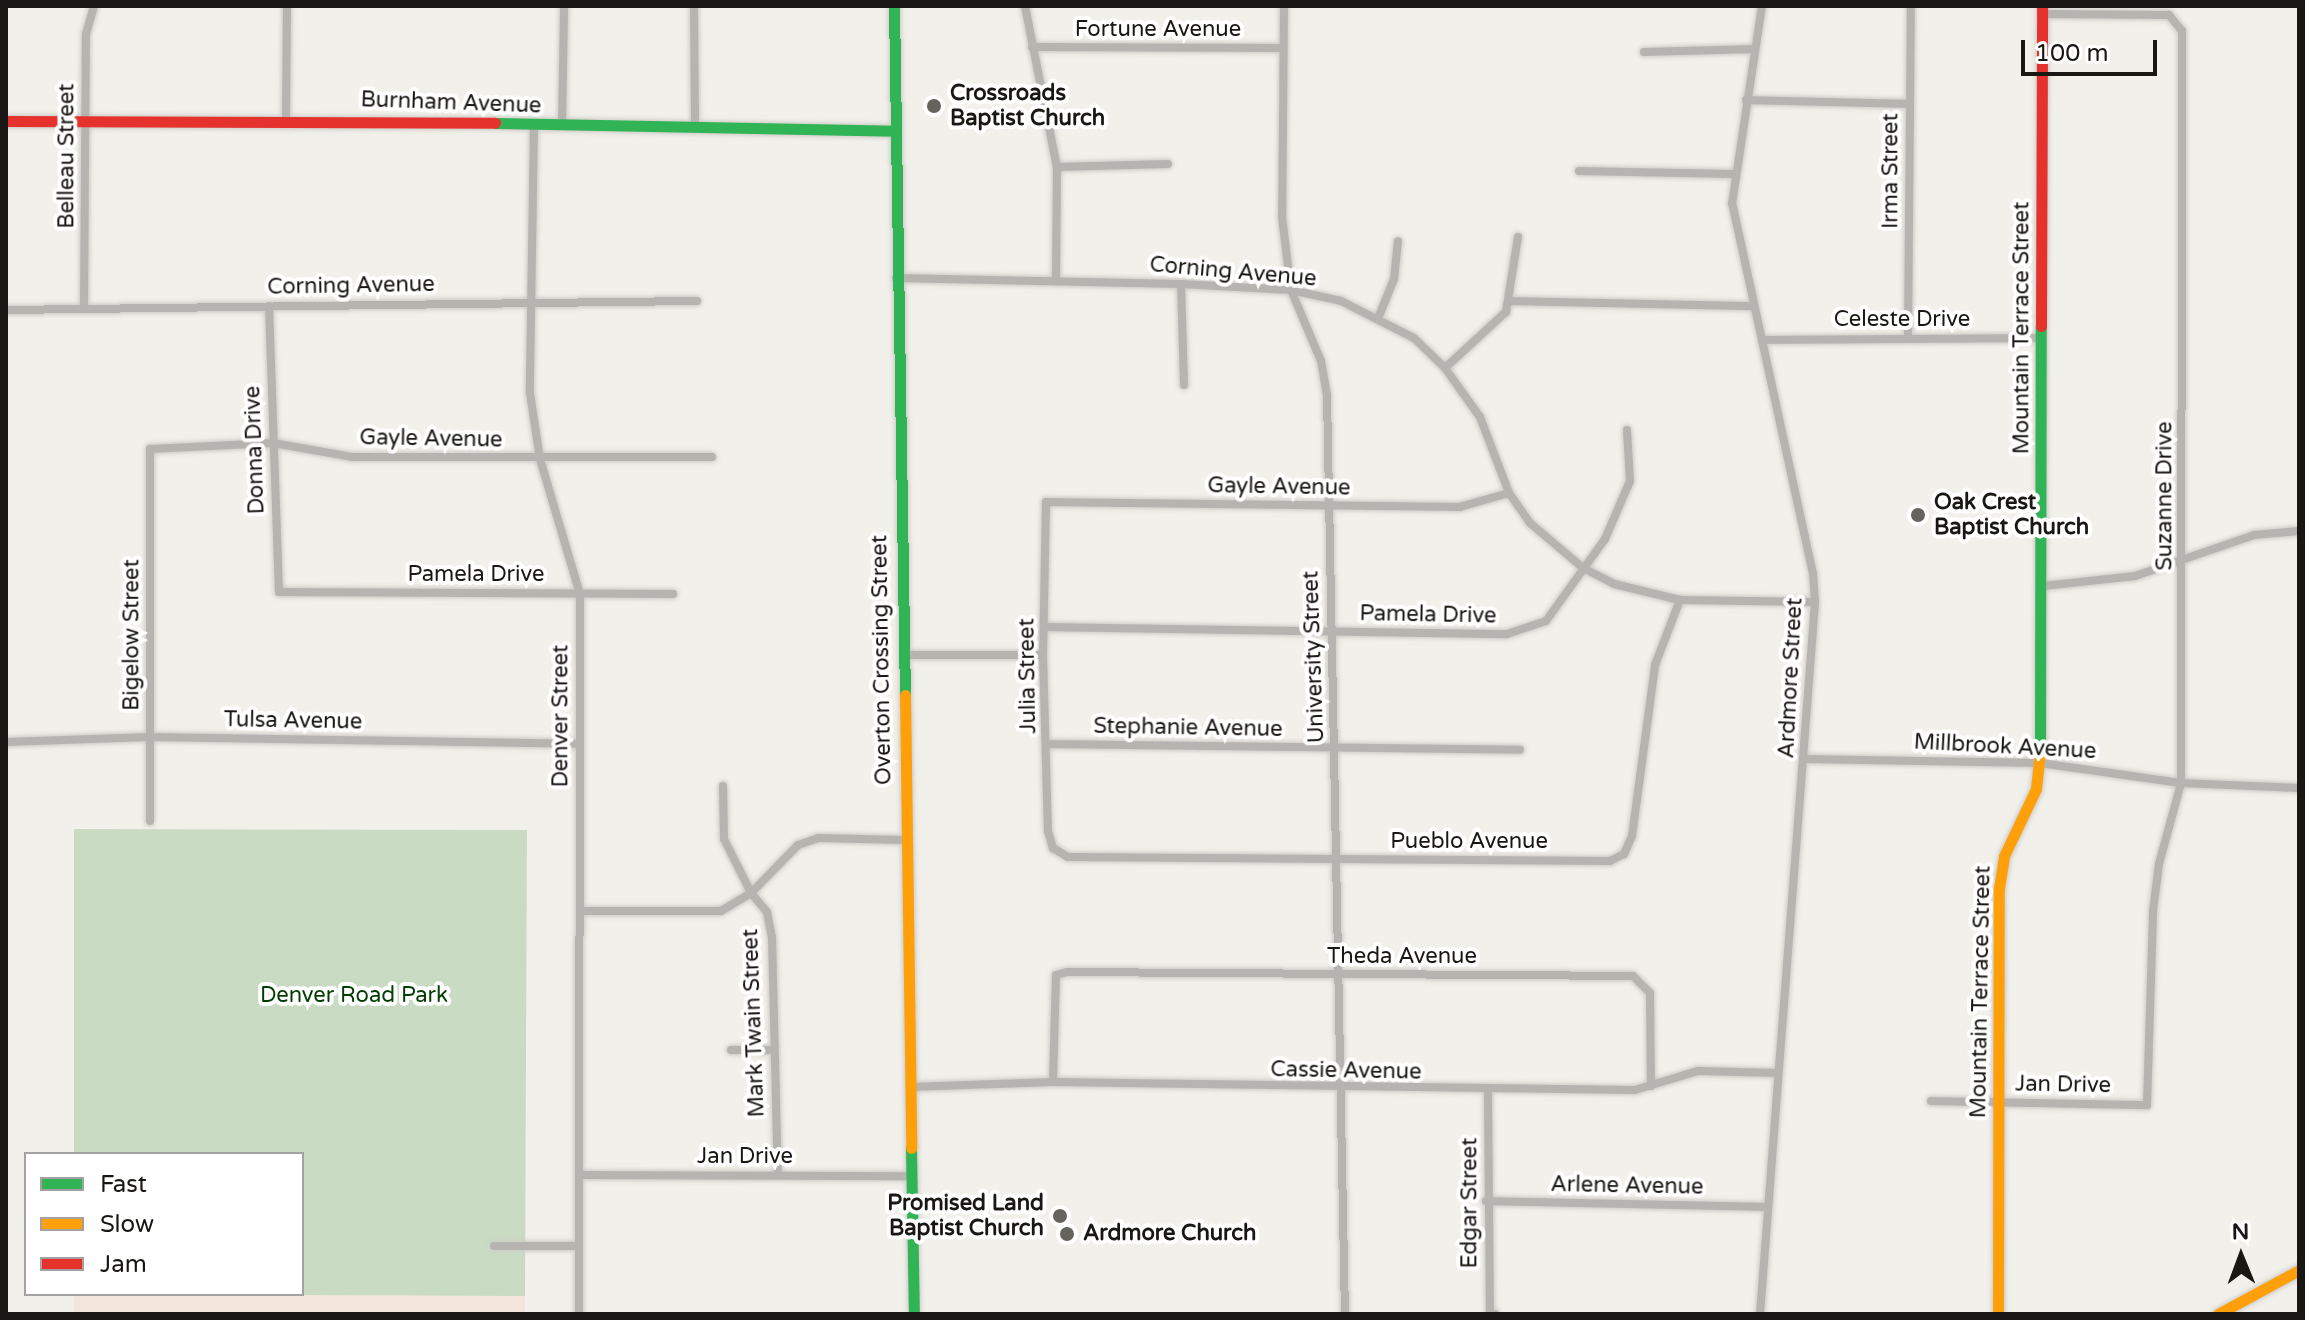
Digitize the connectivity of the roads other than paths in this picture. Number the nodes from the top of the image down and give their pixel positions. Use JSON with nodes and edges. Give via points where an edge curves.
{"nodes":[{"id":1,"x":94,"y":6,"type":"edge"},
{"id":2,"x":287,"y":6,"type":"edge"},
{"id":3,"x":564,"y":6,"type":"edge"},
{"id":4,"x":694,"y":6,"type":"edge"},
{"id":5,"x":894,"y":6,"type":"edge"},
{"id":6,"x":1025,"y":6,"type":"edge"},
{"id":7,"x":1284,"y":6,"type":"edge"},
{"id":8,"x":1762,"y":6,"type":"edge"},
{"id":9,"x":1911,"y":6,"type":"edge"},
{"id":10,"x":2042,"y":10,"type":"edge"},
{"id":11,"x":1032,"y":47,"type":"junction"},
{"id":12,"x":1283,"y":48,"type":"junction"},
{"id":13,"x":1755,"y":49,"type":"junction"},
{"id":14,"x":1644,"y":52,"type":"dead end"},
{"id":15,"x":1746,"y":100,"type":"junction"},
{"id":16,"x":1909,"y":104,"type":"junction"},
{"id":17,"x":286,"y":119,"type":"junction"},
{"id":18,"x":85,"y":120,"type":"junction"},
{"id":19,"x":6,"y":121,"type":"edge"},
{"id":20,"x":534,"y":124,"type":"junction"},
{"id":21,"x":562,"y":126,"type":"junction"},
{"id":22,"x":695,"y":127,"type":"junction"},
{"id":23,"x":895,"y":131,"type":"junction"},
{"id":24,"x":1168,"y":164,"type":"dead end"},
{"id":25,"x":1057,"y":167,"type":"junction"},
{"id":26,"x":1579,"y":171,"type":"dead end"},
{"id":27,"x":1733,"y":174,"type":"junction"},
{"id":28,"x":1518,"y":237,"type":"dead end"},
{"id":29,"x":1398,"y":241,"type":"dead end"},
{"id":30,"x":896,"y":278,"type":"junction"},
{"id":31,"x":1056,"y":281,"type":"junction"},
{"id":32,"x":1181,"y":284,"type":"junction"},
{"id":33,"x":1291,"y":290,"type":"junction"},
{"id":34,"x":532,"y":300,"type":"junction"},
{"id":35,"x":697,"y":301,"type":"dead end"},
{"id":36,"x":1511,"y":301,"type":"junction"},
{"id":37,"x":269,"y":306,"type":"junction"},
{"id":38,"x":1753,"y":306,"type":"junction"},
{"id":39,"x":84,"y":308,"type":"junction"},
{"id":40,"x":6,"y":310,"type":"edge"},
{"id":41,"x":1379,"y":316,"type":"junction"},
{"id":42,"x":1908,"y":337,"type":"junction"},
{"id":43,"x":2041,"y":338,"type":"junction"},
{"id":44,"x":1762,"y":340,"type":"junction"},
{"id":45,"x":1445,"y":368,"type":"junction"},
{"id":46,"x":1184,"y":385,"type":"dead end"},
{"id":47,"x":1627,"y":430,"type":"dead end"},
{"id":48,"x":273,"y":443,"type":"junction"},
{"id":49,"x":150,"y":449,"type":"joint"},
{"id":50,"x":712,"y":457,"type":"dead end"},
{"id":51,"x":540,"y":459,"type":"junction"},
{"id":52,"x":1509,"y":493,"type":"junction"},
{"id":53,"x":1046,"y":502,"type":"joint"},
{"id":54,"x":1329,"y":505,"type":"junction"},
{"id":55,"x":2299,"y":531,"type":"edge"},
{"id":56,"x":2183,"y":557,"type":"junction"},
{"id":57,"x":1583,"y":568,"type":"junction"},
{"id":58,"x":2043,"y":586,"type":"junction"},
{"id":59,"x":279,"y":592,"type":"joint"},
{"id":60,"x":580,"y":594,"type":"junction"},
{"id":61,"x":673,"y":594,"type":"dead end"},
{"id":62,"x":1680,"y":600,"type":"junction"},
{"id":63,"x":1815,"y":602,"type":"junction"},
{"id":64,"x":1044,"y":627,"type":"junction"},
{"id":65,"x":1330,"y":631,"type":"junction"},
{"id":66,"x":903,"y":655,"type":"junction"},
{"id":67,"x":1043,"y":655,"type":"junction"},
{"id":68,"x":150,"y":737,"type":"junction"},
{"id":69,"x":6,"y":742,"type":"edge"},
{"id":70,"x":579,"y":744,"type":"junction"},
{"id":71,"x":1047,"y":744,"type":"junction"},
{"id":72,"x":1334,"y":748,"type":"junction"},
{"id":73,"x":1520,"y":750,"type":"dead end"},
{"id":74,"x":1804,"y":759,"type":"junction"},
{"id":75,"x":2040,"y":763,"type":"junction"},
{"id":76,"x":2181,"y":783,"type":"junction"},
{"id":77,"x":723,"y":786,"type":"dead end"},
{"id":78,"x":2299,"y":788,"type":"edge"},
{"id":79,"x":150,"y":821,"type":"dead end"},
{"id":80,"x":904,"y":840,"type":"junction"},
{"id":81,"x":1053,"y":848,"type":"joint"},
{"id":82,"x":1338,"y":860,"type":"junction"},
{"id":83,"x":751,"y":893,"type":"junction"},
{"id":84,"x":580,"y":911,"type":"junction"},
{"id":85,"x":1337,"y":975,"type":"junction"},
{"id":86,"x":731,"y":1050,"type":"dead end"},
{"id":87,"x":772,"y":1050,"type":"junction"},
{"id":88,"x":1778,"y":1073,"type":"junction"},
{"id":89,"x":1053,"y":1082,"type":"junction"},
{"id":90,"x":1651,"y":1086,"type":"junction"},
{"id":91,"x":910,"y":1087,"type":"junction"},
{"id":92,"x":1341,"y":1089,"type":"junction"},
{"id":93,"x":1488,"y":1092,"type":"junction"},
{"id":94,"x":1931,"y":1101,"type":"dead end"},
{"id":95,"x":1998,"y":1102,"type":"junction"},
{"id":96,"x":2147,"y":1105,"type":"joint"},
{"id":97,"x":579,"y":1175,"type":"junction"},
{"id":98,"x":778,"y":1175,"type":"junction"},
{"id":99,"x":910,"y":1176,"type":"junction"},
{"id":100,"x":1486,"y":1201,"type":"junction"},
{"id":101,"x":1767,"y":1207,"type":"junction"},
{"id":102,"x":494,"y":1246,"type":"dead end"},
{"id":103,"x":579,"y":1246,"type":"junction"},
{"id":104,"x":2299,"y":1270,"type":"edge"},
{"id":105,"x":579,"y":1314,"type":"edge"},
{"id":106,"x":914,"y":1314,"type":"edge"},
{"id":107,"x":1345,"y":1314,"type":"edge"},
{"id":108,"x":1492,"y":1314,"type":"edge"},
{"id":109,"x":1760,"y":1314,"type":"edge"},
{"id":110,"x":1998,"y":1314,"type":"edge"},
{"id":111,"x":2218,"y":1314,"type":"edge"}],
"edges":[{"from":1,"to":18,"type":"street","name":"Belleau Street","via":[[86,34]]},
{"from":2,"to":17,"type":"street"},
{"from":3,"to":21,"type":"street"},
{"from":4,"to":22,"type":"street"},
{"from":5,"to":23,"type":"street","name":"Overton Crossing Street"},
{"from":6,"to":11,"type":"street"},
{"from":7,"to":12,"type":"street","name":"University Street"},
{"from":8,"to":13,"type":"street","name":"Ardmore Street"},
{"from":9,"to":16,"type":"street","name":"Irma Street"},
{"from":10,"to":43,"type":"street","name":"Mountain Terrace Street"},
{"from":10,"to":56,"type":"street","name":"Suzanne Drive","via":[[2169,15],[2182,31]]},
{"from":11,"to":12,"type":"street","name":"Fortune Avenue"},
{"from":11,"to":25,"type":"street"},
{"from":12,"to":33,"type":"street","name":"University Street","via":[[1282,217]]},
{"from":13,"to":14,"type":"street"},
{"from":13,"to":15,"type":"street","name":"Ardmore Street"},
{"from":15,"to":16,"type":"street"},
{"from":15,"to":27,"type":"street","name":"Ardmore Street"},
{"from":16,"to":42,"type":"street","name":"Irma Street"},
{"from":17,"to":18,"type":"street","name":"Burnham Avenue"},
{"from":17,"to":20,"type":"street","name":"Burnham Avenue"},
{"from":18,"to":19,"type":"street","name":"Burnham Avenue"},
{"from":18,"to":39,"type":"street","name":"Belleau Street"},
{"from":20,"to":21,"type":"street","name":"Burnham Avenue"},
{"from":20,"to":34,"type":"street","name":"Denver Street"},
{"from":21,"to":22,"type":"street","name":"Burnham Avenue"},
{"from":22,"to":23,"type":"street","name":"Burnham Avenue"},
{"from":23,"to":30,"type":"street","name":"Overton Crossing Street"},
{"from":24,"to":25,"type":"street"},
{"from":25,"to":31,"type":"street"},
{"from":26,"to":27,"type":"street"},
{"from":27,"to":38,"type":"street","name":"Ardmore Street","via":[[1732,204]]},
{"from":28,"to":36,"type":"street"},
{"from":29,"to":41,"type":"street","via":[[1394,279]]},
{"from":30,"to":31,"type":"street","name":"Corning Avenue"},
{"from":30,"to":66,"type":"street","name":"Overton Crossing Street"},
{"from":31,"to":32,"type":"street","name":"Corning Avenue"},
{"from":32,"to":33,"type":"street","name":"Corning Avenue"},
{"from":32,"to":46,"type":"street"},
{"from":33,"to":41,"type":"street","name":"Corning Avenue"},
{"from":33,"to":54,"type":"street","name":"University Street","via":[[1321,361],[1327,395]]},
{"from":34,"to":35,"type":"street","name":"Corning Avenue"},
{"from":34,"to":37,"type":"street","name":"Corning Avenue"},
{"from":34,"to":51,"type":"street","name":"Denver Street","via":[[530,393]]},
{"from":36,"to":38,"type":"street"},
{"from":36,"to":45,"type":"street","via":[[1488,332]]},
{"from":37,"to":39,"type":"street","name":"Corning Avenue"},
{"from":37,"to":48,"type":"street","name":"Donna Drive"},
{"from":38,"to":44,"type":"street","name":"Ardmore Street"},
{"from":39,"to":40,"type":"street","name":"Corning Avenue"},
{"from":41,"to":45,"type":"street","name":"Corning Avenue","via":[[1414,338]]},
{"from":42,"to":43,"type":"street","name":"Celeste Drive"},
{"from":42,"to":44,"type":"street","name":"Celeste Drive"},
{"from":43,"to":58,"type":"street","name":"Mountain Terrace Street"},
{"from":44,"to":63,"type":"street","name":"Ardmore Street"},
{"from":45,"to":52,"type":"street","name":"Corning Avenue","via":[[1480,417]]},
{"from":47,"to":57,"type":"street","name":"Pamela Drive","via":[[1630,481],[1605,539]]},
{"from":48,"to":49,"type":"street","name":"Gayle Avenue"},
{"from":48,"to":51,"type":"street","name":"Gayle Avenue","via":[[352,457]]},
{"from":48,"to":59,"type":"street","name":"Donna Drive"},
{"from":49,"to":68,"type":"street","name":"Bigelow Street"},
{"from":50,"to":51,"type":"street","name":"Gayle Avenue"},
{"from":51,"to":60,"type":"street","name":"Denver Street"},
{"from":52,"to":54,"type":"street","name":"Gayle Avenue","via":[[1460,507]]},
{"from":52,"to":57,"type":"street","name":"Corning Avenue","via":[[1530,523]]},
{"from":53,"to":54,"type":"street","name":"Gayle Avenue"},
{"from":53,"to":64,"type":"street","name":"Julia Street"},
{"from":54,"to":65,"type":"street","name":"University Street"},
{"from":55,"to":56,"type":"street","via":[[2254,535]]},
{"from":56,"to":58,"type":"street","via":[[2135,576]]},
{"from":56,"to":76,"type":"street","name":"Suzanne Drive"},
{"from":57,"to":62,"type":"street","name":"Corning Avenue","via":[[1614,584]]},
{"from":57,"to":65,"type":"street","name":"Pamela Drive","via":[[1546,621],[1507,634]]},
{"from":58,"to":75,"type":"street","name":"Mountain Terrace Street"},
{"from":59,"to":60,"type":"street","name":"Pamela Drive"},
{"from":60,"to":61,"type":"street","name":"Pamela Drive"},
{"from":60,"to":70,"type":"street","name":"Denver Street"},
{"from":62,"to":63,"type":"street","name":"Corning Avenue"},
{"from":62,"to":82,"type":"street","name":"Pueblo Avenue","via":[[1655,665],[1632,836],[1624,854],[1610,861]]},
{"from":63,"to":74,"type":"street","name":"Ardmore Street"},
{"from":64,"to":65,"type":"street","name":"Pamela Drive"},
{"from":64,"to":67,"type":"street","name":"Julia Street"},
{"from":65,"to":72,"type":"street","name":"University Street"},
{"from":66,"to":67,"type":"street"},
{"from":66,"to":80,"type":"street","name":"Overton Crossing Street"},
{"from":67,"to":71,"type":"street","name":"Julia Street"},
{"from":68,"to":69,"type":"street","name":"Tulsa Avenue"},
{"from":68,"to":70,"type":"street","name":"Tulsa Avenue"},
{"from":68,"to":79,"type":"street","name":"Bigelow Street"},
{"from":70,"to":84,"type":"street","name":"Denver Street"},
{"from":71,"to":72,"type":"street","name":"Stephanie Avenue"},
{"from":71,"to":81,"type":"street","name":"Julia Street","via":[[1048,831]]},
{"from":72,"to":73,"type":"street","name":"Stephanie Avenue"},
{"from":72,"to":82,"type":"street","name":"University Street"},
{"from":74,"to":75,"type":"street","name":"Millbrook Avenue"},
{"from":74,"to":88,"type":"street","name":"Ardmore Street"},
{"from":75,"to":76,"type":"street","name":"Millbrook Avenue"},
{"from":75,"to":95,"type":"street","name":"Mountain Terrace Street","via":[[2036,789],[2004,856],[1999,888]]},
{"from":76,"to":78,"type":"street","name":"Millbrook Avenue"},
{"from":76,"to":96,"type":"street","name":"Suzanne Drive","via":[[2159,864],[2153,911]]},
{"from":77,"to":83,"type":"street","name":"Mark Twain Street","via":[[724,839]]},
{"from":80,"to":83,"type":"street","via":[[818,838],[798,845]]},
{"from":80,"to":91,"type":"street","name":"Overton Crossing Street"},
{"from":81,"to":82,"type":"street","name":"Pueblo Avenue","via":[[1068,857]]},
{"from":82,"to":85,"type":"street","name":"University Street"},
{"from":83,"to":84,"type":"street","via":[[721,911]]},
{"from":83,"to":87,"type":"street","name":"Mark Twain Street","via":[[767,912],[772,937]]},
{"from":84,"to":97,"type":"street","name":"Denver Street"},
{"from":85,"to":89,"type":"street","name":"Theda Avenue","via":[[1056,975]]},
{"from":85,"to":90,"type":"street","name":"Theda Avenue","via":[[1633,976],[1650,993]]},
{"from":85,"to":92,"type":"street","name":"University Street"},
{"from":86,"to":87,"type":"street"},
{"from":87,"to":98,"type":"street","name":"Mark Twain Street"},
{"from":88,"to":90,"type":"street","name":"Cassie Avenue","via":[[1698,1071]]},
{"from":88,"to":101,"type":"street","name":"Ardmore Street"},
{"from":89,"to":91,"type":"street","name":"Cassie Avenue"},
{"from":89,"to":92,"type":"street","name":"Cassie Avenue"},
{"from":90,"to":93,"type":"street","name":"Cassie Avenue"},
{"from":91,"to":99,"type":"street","name":"Overton Crossing Street"},
{"from":92,"to":93,"type":"street","name":"Cassie Avenue"},
{"from":92,"to":107,"type":"street","name":"University Street"},
{"from":93,"to":100,"type":"street","name":"Edgar Street"},
{"from":94,"to":95,"type":"street","name":"Jan Drive"},
{"from":95,"to":96,"type":"street","name":"Jan Drive"},
{"from":95,"to":110,"type":"street","name":"Mountain Terrace Street"},
{"from":97,"to":98,"type":"street","name":"Jan Drive"},
{"from":97,"to":103,"type":"street","name":"Denver Street"},
{"from":98,"to":99,"type":"street","name":"Jan Drive"},
{"from":99,"to":106,"type":"street","name":"Overton Crossing Street"},
{"from":100,"to":101,"type":"street","name":"Arlene Avenue"},
{"from":100,"to":108,"type":"street","name":"Edgar Street"},
{"from":101,"to":109,"type":"street","name":"Ardmore Street"},
{"from":102,"to":103,"type":"street"},
{"from":103,"to":105,"type":"street","name":"Denver Street"},
{"from":104,"to":111,"type":"street"}]}
